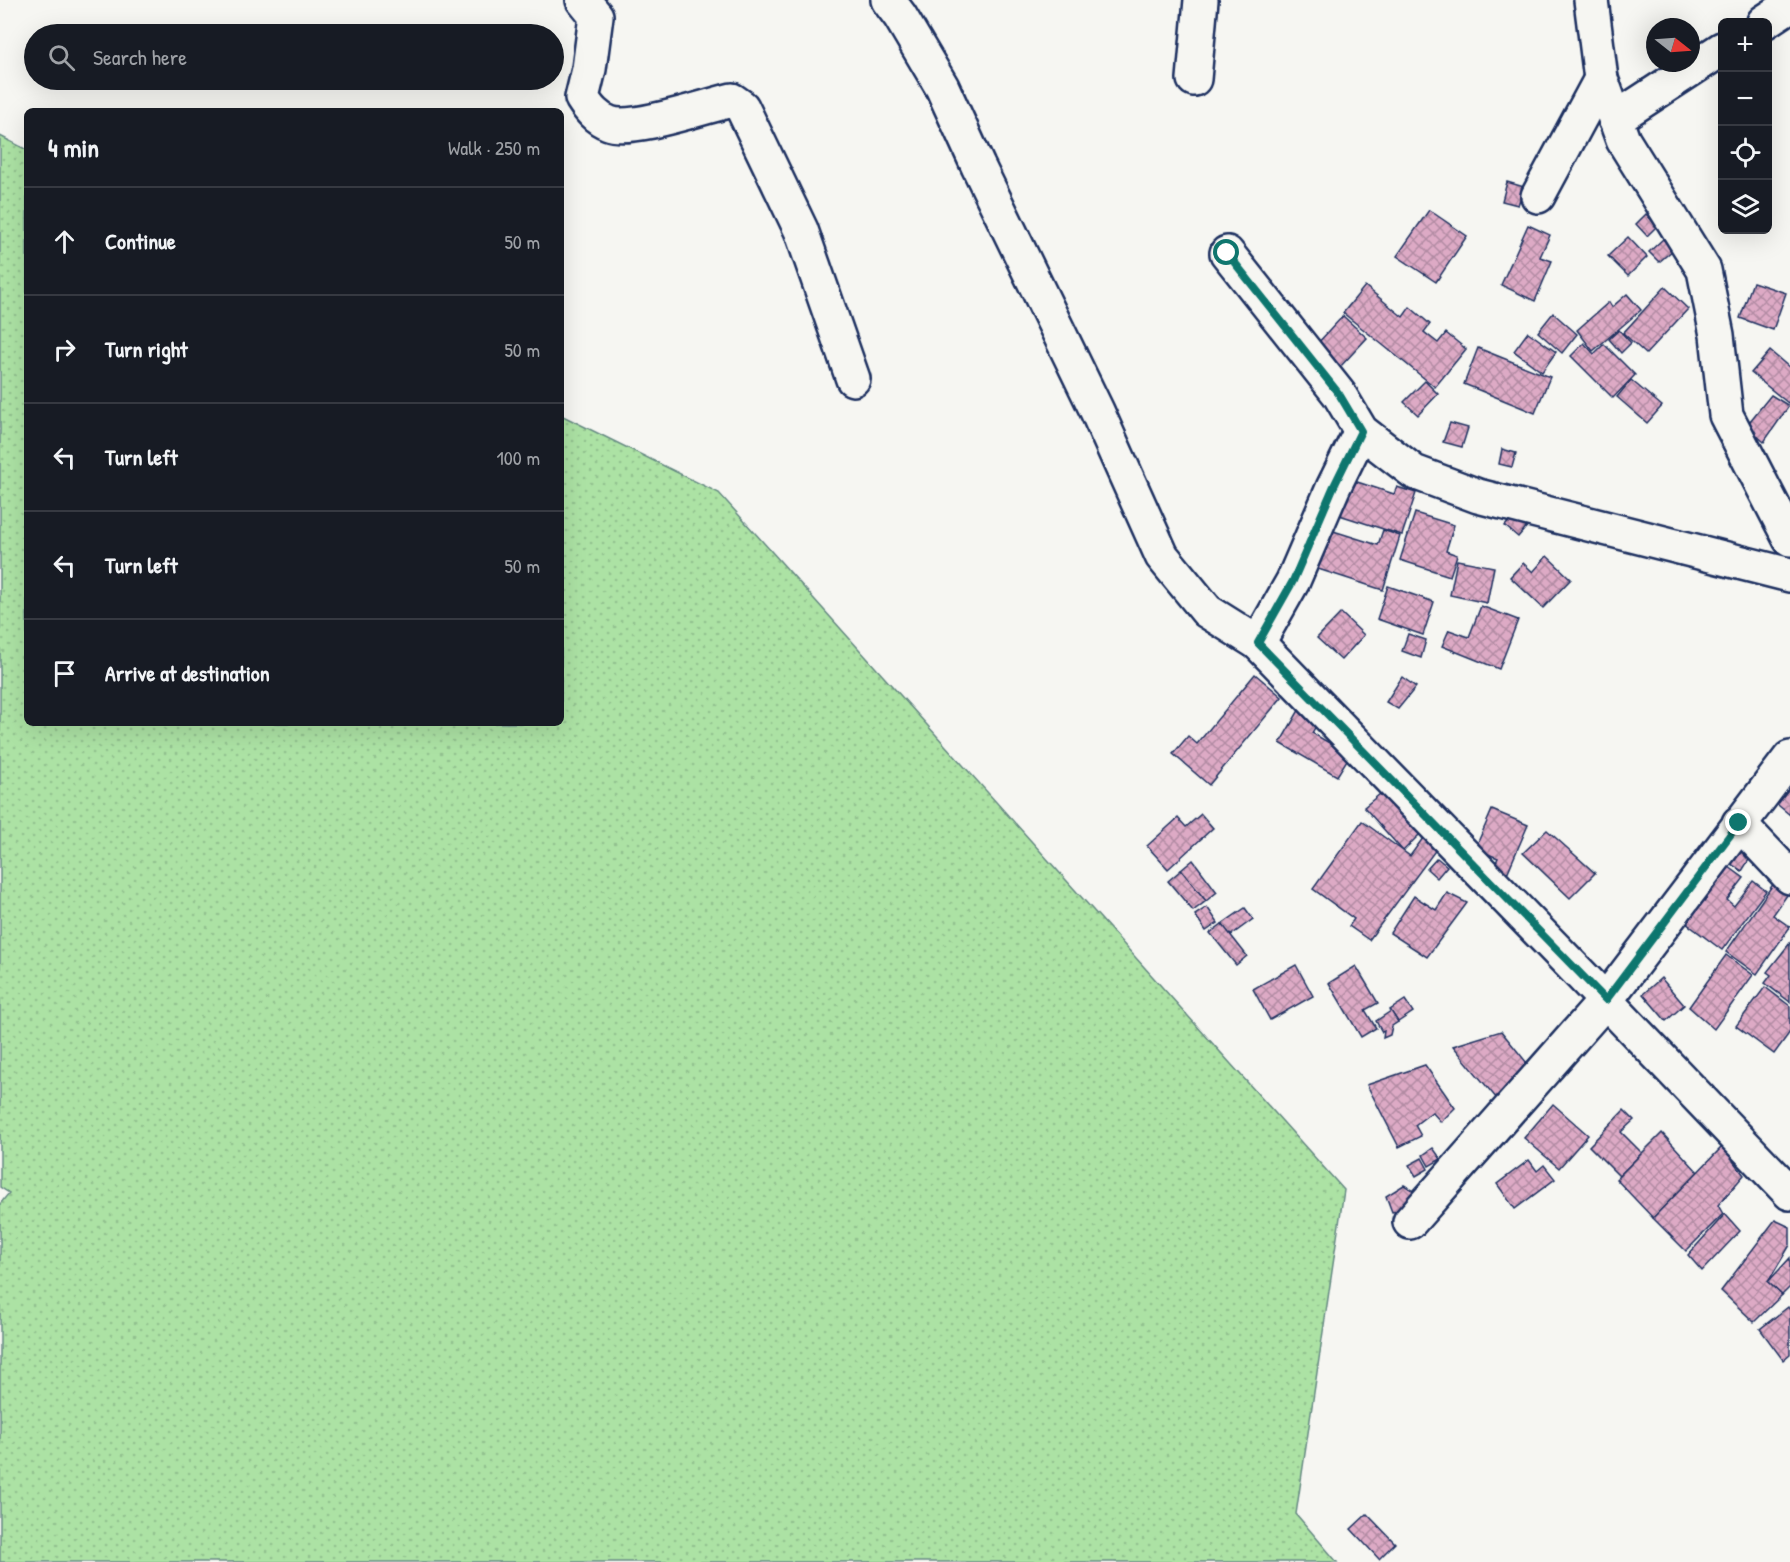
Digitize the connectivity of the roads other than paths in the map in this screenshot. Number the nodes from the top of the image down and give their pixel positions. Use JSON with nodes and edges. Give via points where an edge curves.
{"nodes":[{"id":1,"x":583,"y":0,"type":"edge"},
{"id":2,"x":888,"y":0,"type":"edge"},
{"id":3,"x":1201,"y":0,"type":"edge"},
{"id":4,"x":1591,"y":0,"type":"edge"},
{"id":5,"x":1790,"y":5,"type":"edge"},
{"id":6,"x":1770,"y":18,"type":"edge"},
{"id":7,"x":1718,"y":52,"type":"edge"},
{"id":8,"x":1194,"y":79,"type":"dead end"},
{"id":9,"x":1601,"y":79,"type":"junction"},
{"id":10,"x":1615,"y":119,"type":"junction"},
{"id":11,"x":1538,"y":196,"type":"dead end"},
{"id":12,"x":1227,"y":253,"type":"dead end"},
{"id":13,"x":853,"y":379,"type":"dead end"},
{"id":14,"x":1361,"y":431,"type":"junction"},
{"id":15,"x":1790,"y":539,"type":"edge"},
{"id":16,"x":1790,"y":575,"type":"edge"},
{"id":17,"x":1258,"y":643,"type":"junction"},
{"id":18,"x":1790,"y":758,"type":"edge"},
{"id":19,"x":1739,"y":823,"type":"junction"},
{"id":20,"x":1790,"y":877,"type":"edge"},
{"id":21,"x":1606,"y":1000,"type":"junction"},
{"id":22,"x":1790,"y":1193,"type":"edge"},
{"id":23,"x":1410,"y":1222,"type":"dead end"}],
"edges":[{"from":1,"to":13,"type":"street","via":[[596,16],[582,98],[593,114],[610,124],[644,123],[732,100],[742,107],[801,230]]},
{"from":2,"to":17,"type":"street","via":[[942,87],[1162,556],[1207,611]]},
{"from":3,"to":8,"type":"street"},
{"from":4,"to":9,"type":"street"},
{"from":5,"to":6,"type":"street"},
{"from":7,"to":10,"type":"street"},
{"from":9,"to":10,"type":"street"},
{"from":9,"to":11,"type":"street"},
{"from":10,"to":15,"type":"street","via":[[1623,140],[1704,270],[1717,335],[1726,415]]},
{"from":12,"to":14,"type":"street","via":[[1339,394]]},
{"from":14,"to":16,"type":"street","via":[[1414,472],[1478,496]]},
{"from":14,"to":17,"type":"street","via":[[1293,581]]},
{"from":17,"to":21,"type":"street"},
{"from":18,"to":19,"type":"street"},
{"from":19,"to":20,"type":"street"},
{"from":19,"to":21,"type":"street"},
{"from":21,"to":22,"type":"street"},
{"from":21,"to":23,"type":"street"}]}
